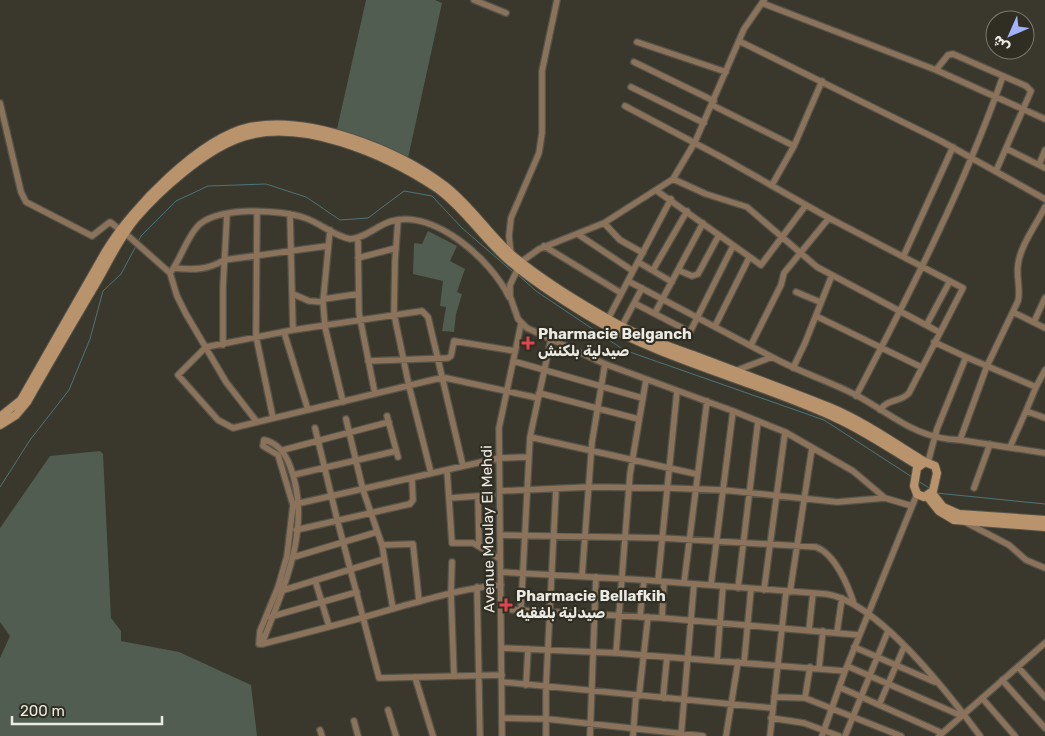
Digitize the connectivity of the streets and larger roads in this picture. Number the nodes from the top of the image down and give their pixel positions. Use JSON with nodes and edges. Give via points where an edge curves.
{"nodes":[{"id":1,"x":474,"y":0,"type":"edge"},
{"id":2,"x":557,"y":0,"type":"edge"},
{"id":3,"x":763,"y":2,"type":"edge"},
{"id":4,"x":506,"y":13,"type":"dead end"},
{"id":5,"x":739,"y":41,"type":"junction"},
{"id":6,"x":637,"y":42,"type":"dead end"},
{"id":7,"x":634,"y":62,"type":"dead end"},
{"id":8,"x":936,"y":70,"type":"junction"},
{"id":9,"x":726,"y":72,"type":"junction"},
{"id":10,"x":1003,"y":76,"type":"junction"},
{"id":11,"x":822,"y":81,"type":"junction"},
{"id":12,"x":631,"y":87,"type":"dead end"},
{"id":13,"x":996,"y":96,"type":"junction"},
{"id":14,"x":0,"y":103,"type":"edge"},
{"id":15,"x":713,"y":103,"type":"junction"},
{"id":16,"x":626,"y":106,"type":"dead end"},
{"id":17,"x":1025,"y":109,"type":"junction"},
{"id":18,"x":1045,"y":119,"type":"edge"},
{"id":19,"x":704,"y":122,"type":"junction"},
{"id":20,"x":695,"y":142,"type":"junction"},
{"id":21,"x":794,"y":146,"type":"junction"},
{"id":22,"x":953,"y":147,"type":"junction"},
{"id":23,"x":1007,"y":149,"type":"junction"},
{"id":24,"x":1045,"y":150,"type":"edge"},
{"id":25,"x":973,"y":158,"type":"junction"},
{"id":26,"x":1042,"y":166,"type":"edge"},
{"id":27,"x":996,"y":171,"type":"junction"},
{"id":28,"x":673,"y":179,"type":"junction"},
{"id":29,"x":772,"y":185,"type":"junction"},
{"id":30,"x":657,"y":191,"type":"junction"},
{"id":31,"x":1045,"y":199,"type":"edge"},
{"id":32,"x":671,"y":200,"type":"junction"},
{"id":33,"x":806,"y":205,"type":"junction"},
{"id":34,"x":1045,"y":207,"type":"edge"},
{"id":35,"x":687,"y":211,"type":"junction"},
{"id":36,"x":257,"y":212,"type":"junction"},
{"id":37,"x":227,"y":214,"type":"junction"},
{"id":38,"x":290,"y":214,"type":"junction"},
{"id":39,"x":829,"y":218,"type":"junction"},
{"id":40,"x":398,"y":220,"type":"junction"},
{"id":41,"x":604,"y":223,"type":"junction"},
{"id":42,"x":703,"y":223,"type":"junction"},
{"id":43,"x":330,"y":230,"type":"junction"},
{"id":44,"x":122,"y":231,"type":"junction"},
{"id":45,"x":579,"y":234,"type":"junction"},
{"id":46,"x":719,"y":235,"type":"junction"},
{"id":47,"x":783,"y":236,"type":"junction"},
{"id":48,"x":358,"y":238,"type":"junction"},
{"id":49,"x":327,"y":246,"type":"junction"},
{"id":50,"x":544,"y":246,"type":"junction"},
{"id":51,"x":733,"y":246,"type":"junction"},
{"id":52,"x":396,"y":248,"type":"junction"},
{"id":53,"x":291,"y":251,"type":"junction"},
{"id":54,"x":643,"y":253,"type":"junction"},
{"id":55,"x":801,"y":253,"type":"junction"},
{"id":56,"x":258,"y":255,"type":"junction"},
{"id":57,"x":904,"y":255,"type":"junction"},
{"id":58,"x":358,"y":258,"type":"junction"},
{"id":59,"x":749,"y":258,"type":"junction"},
{"id":60,"x":224,"y":260,"type":"junction"},
{"id":61,"x":638,"y":262,"type":"junction"},
{"id":62,"x":516,"y":263,"type":"junction"},
{"id":63,"x":923,"y":266,"type":"junction"},
{"id":64,"x":653,"y":270,"type":"junction"},
{"id":65,"x":678,"y":270,"type":"junction"},
{"id":66,"x":172,"y":271,"type":"junction"},
{"id":67,"x":633,"y":271,"type":"junction"},
{"id":68,"x":832,"y":275,"type":"junction"},
{"id":69,"x":628,"y":281,"type":"junction"},
{"id":70,"x":950,"y":281,"type":"junction"},
{"id":71,"x":672,"y":282,"type":"junction"},
{"id":72,"x":642,"y":288,"type":"junction"},
{"id":73,"x":796,"y":292,"type":"dead end"},
{"id":74,"x":293,"y":294,"type":"junction"},
{"id":75,"x":358,"y":294,"type":"junction"},
{"id":76,"x":621,"y":294,"type":"junction"},
{"id":77,"x":1045,"y":298,"type":"edge"},
{"id":78,"x":662,"y":299,"type":"junction"},
{"id":79,"x":323,"y":301,"type":"junction"},
{"id":80,"x":511,"y":301,"type":"junction"},
{"id":81,"x":820,"y":302,"type":"junction"},
{"id":82,"x":634,"y":303,"type":"junction"},
{"id":83,"x":901,"y":310,"type":"junction"},
{"id":84,"x":1013,"y":312,"type":"junction"},
{"id":85,"x":655,"y":313,"type":"junction"},
{"id":86,"x":394,"y":314,"type":"junction"},
{"id":87,"x":816,"y":316,"type":"junction"},
{"id":88,"x":697,"y":317,"type":"junction"},
{"id":89,"x":608,"y":319,"type":"junction"},
{"id":90,"x":360,"y":320,"type":"junction"},
{"id":91,"x":1034,"y":322,"type":"junction"},
{"id":92,"x":521,"y":324,"type":"junction"},
{"id":93,"x":927,"y":324,"type":"junction"},
{"id":94,"x":326,"y":326,"type":"junction"},
{"id":95,"x":622,"y":326,"type":"junction"},
{"id":96,"x":715,"y":326,"type":"junction"},
{"id":97,"x":1045,"y":328,"type":"edge"},
{"id":98,"x":294,"y":330,"type":"junction"},
{"id":99,"x":284,"y":332,"type":"junction"},
{"id":100,"x":940,"y":332,"type":"junction"},
{"id":101,"x":256,"y":336,"type":"junction"},
{"id":102,"x":551,"y":339,"type":"junction"},
{"id":103,"x":934,"y":342,"type":"junction"},
{"id":104,"x":223,"y":345,"type":"junction"},
{"id":105,"x":751,"y":345,"type":"junction"},
{"id":106,"x":206,"y":347,"type":"junction"},
{"id":107,"x":881,"y":348,"type":"junction"},
{"id":108,"x":515,"y":351,"type":"junction"},
{"id":109,"x":772,"y":357,"type":"junction"},
{"id":110,"x":966,"y":357,"type":"junction"},
{"id":111,"x":437,"y":358,"type":"junction"},
{"id":112,"x":404,"y":359,"type":"junction"},
{"id":113,"x":368,"y":361,"type":"junction"},
{"id":114,"x":513,"y":361,"type":"junction"},
{"id":115,"x":605,"y":364,"type":"junction"},
{"id":116,"x":987,"y":366,"type":"junction"},
{"id":117,"x":920,"y":367,"type":"junction"},
{"id":118,"x":793,"y":368,"type":"junction"},
{"id":119,"x":544,"y":370,"type":"junction"},
{"id":120,"x":1045,"y":370,"type":"edge"},
{"id":121,"x":734,"y":371,"type":"junction"},
{"id":122,"x":441,"y":378,"type":"junction"},
{"id":123,"x":646,"y":380,"type":"junction"},
{"id":124,"x":601,"y":385,"type":"junction"},
{"id":125,"x":409,"y":386,"type":"junction"},
{"id":126,"x":1036,"y":387,"type":"junction"},
{"id":127,"x":507,"y":389,"type":"junction"},
{"id":128,"x":677,"y":390,"type":"junction"},
{"id":129,"x":375,"y":394,"type":"junction"},
{"id":130,"x":538,"y":395,"type":"junction"},
{"id":131,"x":856,"y":396,"type":"junction"},
{"id":132,"x":642,"y":398,"type":"junction"},
{"id":133,"x":707,"y":401,"type":"junction"},
{"id":134,"x":343,"y":402,"type":"junction"},
{"id":135,"x":597,"y":407,"type":"junction"},
{"id":136,"x":308,"y":410,"type":"junction"},
{"id":137,"x":880,"y":410,"type":"junction"},
{"id":138,"x":733,"y":411,"type":"junction"},
{"id":139,"x":1026,"y":411,"type":"junction"},
{"id":140,"x":0,"y":416,"type":"edge"},
{"id":141,"x":273,"y":418,"type":"junction"},
{"id":142,"x":1045,"y":418,"type":"edge"},
{"id":143,"x":346,"y":419,"type":"dead end"},
{"id":144,"x":638,"y":419,"type":"junction"},
{"id":145,"x":758,"y":421,"type":"junction"},
{"id":146,"x":257,"y":422,"type":"junction"},
{"id":147,"x":0,"y":425,"type":"edge"},
{"id":148,"x":315,"y":428,"type":"dead end"},
{"id":149,"x":349,"y":432,"type":"junction"},
{"id":150,"x":785,"y":432,"type":"junction"},
{"id":151,"x":530,"y":437,"type":"junction"},
{"id":152,"x":936,"y":438,"type":"junction"},
{"id":153,"x":960,"y":440,"type":"junction"},
{"id":154,"x":318,"y":441,"type":"junction"},
{"id":155,"x":990,"y":444,"type":"junction"},
{"id":156,"x":1010,"y":447,"type":"junction"},
{"id":157,"x":812,"y":448,"type":"junction"},
{"id":158,"x":283,"y":450,"type":"junction"},
{"id":159,"x":591,"y":451,"type":"junction"},
{"id":160,"x":1045,"y":453,"type":"edge"},
{"id":161,"x":529,"y":457,"type":"junction"},
{"id":162,"x":499,"y":458,"type":"junction"},
{"id":163,"x":356,"y":460,"type":"junction"},
{"id":164,"x":631,"y":461,"type":"junction"},
{"id":165,"x":924,"y":464,"type":"junction"},
{"id":166,"x":463,"y":466,"type":"junction"},
{"id":167,"x":668,"y":467,"type":"junction"},
{"id":168,"x":324,"y":468,"type":"junction"},
{"id":169,"x":447,"y":470,"type":"junction"},
{"id":170,"x":431,"y":473,"type":"junction"},
{"id":171,"x":696,"y":474,"type":"junction"},
{"id":172,"x":293,"y":475,"type":"junction"},
{"id":173,"x":412,"y":479,"type":"junction"},
{"id":174,"x":589,"y":487,"type":"junction"},
{"id":175,"x":556,"y":488,"type":"junction"},
{"id":176,"x":628,"y":488,"type":"junction"},
{"id":177,"x":667,"y":488,"type":"junction"},
{"id":178,"x":974,"y":488,"type":"dead end"},
{"id":179,"x":694,"y":489,"type":"junction"},
{"id":180,"x":363,"y":490,"type":"junction"},
{"id":181,"x":528,"y":490,"type":"junction"},
{"id":182,"x":723,"y":490,"type":"junction"},
{"id":183,"x":500,"y":491,"type":"junction"},
{"id":184,"x":748,"y":492,"type":"junction"},
{"id":185,"x":917,"y":494,"type":"junction"},
{"id":186,"x":775,"y":495,"type":"junction"},
{"id":187,"x":929,"y":495,"type":"junction"},
{"id":188,"x":331,"y":496,"type":"junction"},
{"id":189,"x":478,"y":496,"type":"junction"},
{"id":190,"x":492,"y":496,"type":"dead end"},
{"id":191,"x":803,"y":497,"type":"junction"},
{"id":192,"x":450,"y":498,"type":"junction"},
{"id":193,"x":885,"y":498,"type":"junction"},
{"id":194,"x":296,"y":504,"type":"junction"},
{"id":195,"x":912,"y":506,"type":"junction"},
{"id":196,"x":369,"y":512,"type":"junction"},
{"id":197,"x":337,"y":519,"type":"junction"},
{"id":198,"x":1045,"y":520,"type":"edge"},
{"id":199,"x":963,"y":521,"type":"junction"},
{"id":200,"x":1045,"y":527,"type":"edge"},
{"id":201,"x":295,"y":530,"type":"junction"},
{"id":202,"x":377,"y":532,"type":"junction"},
{"id":203,"x":500,"y":535,"type":"junction"},
{"id":204,"x":524,"y":536,"type":"junction"},
{"id":205,"x":554,"y":536,"type":"junction"},
{"id":206,"x":585,"y":538,"type":"junction"},
{"id":207,"x":624,"y":538,"type":"junction"},
{"id":208,"x":662,"y":538,"type":"junction"},
{"id":209,"x":689,"y":539,"type":"junction"},
{"id":210,"x":343,"y":541,"type":"junction"},
{"id":211,"x":716,"y":541,"type":"junction"},
{"id":212,"x":743,"y":542,"type":"junction"},
{"id":213,"x":769,"y":543,"type":"junction"},
{"id":214,"x":796,"y":545,"type":"junction"},
{"id":215,"x":382,"y":546,"type":"junction"},
{"id":216,"x":479,"y":546,"type":"junction"},
{"id":217,"x":294,"y":556,"type":"junction"},
{"id":218,"x":384,"y":559,"type":"junction"},
{"id":219,"x":500,"y":560,"type":"junction"},
{"id":220,"x":452,"y":562,"type":"dead end"},
{"id":221,"x":1045,"y":568,"type":"edge"},
{"id":222,"x":351,"y":569,"type":"junction"},
{"id":223,"x":501,"y":572,"type":"junction"},
{"id":224,"x":522,"y":573,"type":"junction"},
{"id":225,"x":551,"y":574,"type":"junction"},
{"id":226,"x":582,"y":576,"type":"junction"},
{"id":227,"x":596,"y":577,"type":"junction"},
{"id":228,"x":621,"y":579,"type":"junction"},
{"id":229,"x":315,"y":580,"type":"junction"},
{"id":230,"x":644,"y":580,"type":"junction"},
{"id":231,"x":661,"y":582,"type":"junction"},
{"id":232,"x":684,"y":583,"type":"junction"},
{"id":233,"x":694,"y":584,"type":"junction"},
{"id":234,"x":501,"y":585,"type":"junction"},
{"id":235,"x":711,"y":585,"type":"junction"},
{"id":236,"x":723,"y":586,"type":"junction"},
{"id":237,"x":477,"y":587,"type":"junction"},
{"id":238,"x":738,"y":588,"type":"junction"},
{"id":239,"x":751,"y":589,"type":"junction"},
{"id":240,"x":284,"y":590,"type":"junction"},
{"id":241,"x":764,"y":590,"type":"junction"},
{"id":242,"x":357,"y":592,"type":"junction"},
{"id":243,"x":788,"y":592,"type":"junction"},
{"id":244,"x":450,"y":593,"type":"junction"},
{"id":245,"x":813,"y":594,"type":"junction"},
{"id":246,"x":842,"y":598,"type":"junction"},
{"id":247,"x":419,"y":601,"type":"junction"},
{"id":248,"x":322,"y":602,"type":"junction"},
{"id":249,"x":854,"y":604,"type":"junction"},
{"id":250,"x":393,"y":609,"type":"junction"},
{"id":251,"x":501,"y":609,"type":"junction"},
{"id":252,"x":520,"y":609,"type":"junction"},
{"id":253,"x":549,"y":611,"type":"junction"},
{"id":254,"x":868,"y":613,"type":"junction"},
{"id":255,"x":593,"y":614,"type":"junction"},
{"id":256,"x":619,"y":615,"type":"junction"},
{"id":257,"x":269,"y":617,"type":"junction"},
{"id":258,"x":363,"y":617,"type":"junction"},
{"id":259,"x":640,"y":617,"type":"junction"},
{"id":260,"x":648,"y":617,"type":"junction"},
{"id":261,"x":662,"y":618,"type":"junction"},
{"id":262,"x":691,"y":620,"type":"junction"},
{"id":263,"x":720,"y":622,"type":"junction"},
{"id":264,"x":748,"y":625,"type":"junction"},
{"id":265,"x":329,"y":626,"type":"junction"},
{"id":266,"x":782,"y":628,"type":"junction"},
{"id":267,"x":809,"y":630,"type":"junction"},
{"id":268,"x":823,"y":631,"type":"junction"},
{"id":269,"x":837,"y":632,"type":"junction"},
{"id":270,"x":888,"y":632,"type":"junction"},
{"id":271,"x":859,"y":635,"type":"junction"},
{"id":272,"x":1045,"y":643,"type":"edge"},
{"id":273,"x":854,"y":647,"type":"junction"},
{"id":274,"x":904,"y":647,"type":"junction"},
{"id":275,"x":502,"y":648,"type":"junction"},
{"id":276,"x":528,"y":649,"type":"junction"},
{"id":277,"x":547,"y":649,"type":"junction"},
{"id":278,"x":591,"y":652,"type":"junction"},
{"id":279,"x":616,"y":653,"type":"junction"},
{"id":280,"x":644,"y":655,"type":"junction"},
{"id":281,"x":667,"y":657,"type":"junction"},
{"id":282,"x":877,"y":657,"type":"junction"},
{"id":283,"x":687,"y":658,"type":"junction"},
{"id":284,"x":716,"y":660,"type":"junction"},
{"id":285,"x":741,"y":662,"type":"junction"},
{"id":286,"x":778,"y":664,"type":"junction"},
{"id":287,"x":896,"y":666,"type":"junction"},
{"id":288,"x":810,"y":667,"type":"junction"},
{"id":289,"x":1018,"y":667,"type":"junction"},
{"id":290,"x":819,"y":668,"type":"junction"},
{"id":291,"x":846,"y":668,"type":"junction"},
{"id":292,"x":479,"y":675,"type":"junction"},
{"id":293,"x":502,"y":675,"type":"junction"},
{"id":294,"x":454,"y":676,"type":"junction"},
{"id":295,"x":869,"y":676,"type":"junction"},
{"id":296,"x":415,"y":677,"type":"junction"},
{"id":297,"x":1002,"y":680,"type":"junction"},
{"id":298,"x":502,"y":682,"type":"junction"},
{"id":299,"x":936,"y":683,"type":"junction"},
{"id":300,"x":526,"y":684,"type":"junction"},
{"id":301,"x":888,"y":684,"type":"junction"},
{"id":302,"x":546,"y":686,"type":"junction"},
{"id":303,"x":839,"y":687,"type":"junction"},
{"id":304,"x":591,"y":691,"type":"junction"},
{"id":305,"x":638,"y":696,"type":"junction"},
{"id":306,"x":861,"y":696,"type":"junction"},
{"id":307,"x":774,"y":697,"type":"junction"},
{"id":308,"x":1045,"y":697,"type":"edge"},
{"id":309,"x":663,"y":698,"type":"junction"},
{"id":310,"x":805,"y":698,"type":"junction"},
{"id":311,"x":982,"y":698,"type":"junction"},
{"id":312,"x":685,"y":700,"type":"junction"},
{"id":313,"x":732,"y":704,"type":"junction"},
{"id":314,"x":880,"y":705,"type":"junction"},
{"id":315,"x":772,"y":708,"type":"junction"},
{"id":316,"x":832,"y":708,"type":"junction"},
{"id":317,"x":388,"y":710,"type":"dead end"},
{"id":318,"x":963,"y":715,"type":"junction"},
{"id":319,"x":853,"y":716,"type":"junction"},
{"id":320,"x":502,"y":718,"type":"junction"},
{"id":321,"x":771,"y":718,"type":"junction"},
{"id":322,"x":546,"y":719,"type":"junction"},
{"id":323,"x":354,"y":721,"type":"dead end"},
{"id":324,"x":590,"y":724,"type":"junction"},
{"id":325,"x":634,"y":728,"type":"junction"},
{"id":326,"x":1045,"y":728,"type":"edge"},
{"id":327,"x":823,"y":733,"type":"edge"},
{"id":328,"x":941,"y":734,"type":"edge"},
{"id":329,"x":682,"y":735,"type":"edge"},
{"id":330,"x":358,"y":736,"type":"edge"},
{"id":331,"x":396,"y":736,"type":"edge"},
{"id":332,"x":433,"y":736,"type":"edge"},
{"id":333,"x":480,"y":736,"type":"edge"},
{"id":334,"x":502,"y":736,"type":"edge"},
{"id":335,"x":546,"y":736,"type":"edge"},
{"id":336,"x":590,"y":736,"type":"edge"},
{"id":337,"x":633,"y":736,"type":"edge"},
{"id":338,"x":703,"y":736,"type":"edge"},
{"id":339,"x":726,"y":736,"type":"edge"},
{"id":340,"x":770,"y":736,"type":"edge"},
{"id":341,"x":838,"y":736,"type":"edge"},
{"id":342,"x":845,"y":736,"type":"edge"},
{"id":343,"x":901,"y":736,"type":"edge"},
{"id":344,"x":980,"y":736,"type":"edge"},
{"id":345,"x":1015,"y":736,"type":"edge"}],
"edges":[{"from":1,"to":4,"type":"street"},
{"from":2,"to":62,"type":"street","via":[[542,71],[539,153],[511,218],[509,236]]},
{"from":3,"to":5,"type":"street"},
{"from":3,"to":8,"type":"street"},
{"from":5,"to":9,"type":"street"},
{"from":5,"to":11,"type":"street"},
{"from":6,"to":9,"type":"street"},
{"from":7,"to":15,"type":"street"},
{"from":8,"to":10,"type":"street","via":[[948,55],[953,54]]},
{"from":8,"to":13,"type":"street"},
{"from":9,"to":15,"type":"street"},
{"from":10,"to":13,"type":"street"},
{"from":10,"to":17,"type":"street","via":[[1031,91]]},
{"from":11,"to":21,"type":"street"},
{"from":11,"to":22,"type":"street"},
{"from":12,"to":19,"type":"street"},
{"from":13,"to":17,"type":"street"},
{"from":13,"to":25,"type":"street"},
{"from":14,"to":44,"type":"street","via":[[26,202],[92,236],[110,222]]},
{"from":15,"to":19,"type":"street"},
{"from":15,"to":21,"type":"street"},
{"from":16,"to":20,"type":"street"},
{"from":17,"to":18,"type":"street"},
{"from":17,"to":23,"type":"street"},
{"from":19,"to":20,"type":"street"},
{"from":20,"to":28,"type":"street"},
{"from":20,"to":29,"type":"street"},
{"from":21,"to":29,"type":"street"},
{"from":22,"to":25,"type":"street"},
{"from":22,"to":57,"type":"street"},
{"from":23,"to":26,"type":"street"},
{"from":23,"to":27,"type":"street"},
{"from":24,"to":26,"type":"street"},
{"from":25,"to":27,"type":"street"},
{"from":25,"to":63,"type":"street"},
{"from":27,"to":31,"type":"street"},
{"from":28,"to":30,"type":"street"},
{"from":28,"to":47,"type":"street","via":[[746,207]]},
{"from":29,"to":33,"type":"street"},
{"from":30,"to":32,"type":"street"},
{"from":30,"to":41,"type":"street"},
{"from":32,"to":35,"type":"street"},
{"from":32,"to":54,"type":"street"},
{"from":33,"to":39,"type":"street"},
{"from":33,"to":47,"type":"street"},
{"from":34,"to":84,"type":"street","via":[[1019,258],[1020,295]]},
{"from":35,"to":42,"type":"street"},
{"from":35,"to":64,"type":"street"},
{"from":36,"to":37,"type":"street"},
{"from":36,"to":38,"type":"street"},
{"from":36,"to":56,"type":"street"},
{"from":37,"to":60,"type":"street"},
{"from":37,"to":66,"type":"street","via":[[212,217],[198,225]]},
{"from":38,"to":43,"type":"street"},
{"from":38,"to":53,"type":"street"},
{"from":39,"to":55,"type":"street"},
{"from":39,"to":57,"type":"street"},
{"from":40,"to":48,"type":"street"},
{"from":40,"to":52,"type":"street"},
{"from":40,"to":80,"type":"street","via":[[428,222],[453,236],[489,268]]},
{"from":41,"to":45,"type":"street"},
{"from":41,"to":54,"type":"street","via":[[620,240]]},
{"from":42,"to":46,"type":"street"},
{"from":42,"to":65,"type":"street"},
{"from":43,"to":48,"type":"street","via":[[346,239]]},
{"from":43,"to":49,"type":"street"},
{"from":44,"to":62,"type":"street","via":[[164,183],[197,156],[234,132],[263,125],[286,124],[331,133],[369,149],[457,196]]},
{"from":44,"to":66,"type":"street"},
{"from":44,"to":140,"type":"street","via":[[21,400]]},
{"from":44,"to":147,"type":"street","via":[[27,402],[16,415]]},
{"from":45,"to":50,"type":"street"},
{"from":45,"to":67,"type":"street"},
{"from":46,"to":51,"type":"street"},
{"from":46,"to":65,"type":"street","via":[[698,274],[692,276]]},
{"from":47,"to":55,"type":"street"},
{"from":47,"to":59,"type":"street","via":[[762,264]]},
{"from":48,"to":58,"type":"street"},
{"from":49,"to":53,"type":"street"},
{"from":49,"to":79,"type":"street"},
{"from":50,"to":62,"type":"street"},
{"from":50,"to":76,"type":"street"},
{"from":51,"to":59,"type":"street"},
{"from":51,"to":88,"type":"street"},
{"from":52,"to":58,"type":"street"},
{"from":52,"to":86,"type":"street"},
{"from":53,"to":56,"type":"street"},
{"from":53,"to":74,"type":"street"},
{"from":54,"to":61,"type":"street"},
{"from":55,"to":68,"type":"street"},
{"from":55,"to":105,"type":"street","via":[[784,273]]},
{"from":56,"to":60,"type":"street"},
{"from":56,"to":101,"type":"street"},
{"from":57,"to":63,"type":"street"},
{"from":58,"to":75,"type":"street"},
{"from":59,"to":96,"type":"street"},
{"from":60,"to":66,"type":"street","via":[[213,266]]},
{"from":60,"to":104,"type":"street"},
{"from":61,"to":64,"type":"street"},
{"from":61,"to":67,"type":"street"},
{"from":62,"to":80,"type":"street","via":[[510,285]]},
{"from":62,"to":89,"type":"street"},
{"from":62,"to":165,"type":"street","via":[[573,307],[622,334],[837,418]]},
{"from":63,"to":70,"type":"street"},
{"from":63,"to":83,"type":"street"},
{"from":64,"to":71,"type":"street"},
{"from":65,"to":71,"type":"street"},
{"from":66,"to":106,"type":"street","via":[[177,296]]},
{"from":67,"to":69,"type":"street"},
{"from":68,"to":81,"type":"street"},
{"from":68,"to":83,"type":"street"},
{"from":69,"to":72,"type":"street"},
{"from":69,"to":76,"type":"street"},
{"from":70,"to":93,"type":"street"},
{"from":70,"to":100,"type":"street","via":[[963,290]]},
{"from":71,"to":78,"type":"street"},
{"from":72,"to":78,"type":"street"},
{"from":72,"to":82,"type":"street"},
{"from":73,"to":81,"type":"street"},
{"from":74,"to":79,"type":"street","via":[[309,301]]},
{"from":74,"to":98,"type":"street"},
{"from":75,"to":79,"type":"street"},
{"from":75,"to":90,"type":"street"},
{"from":76,"to":89,"type":"street"},
{"from":77,"to":91,"type":"street"},
{"from":78,"to":85,"type":"street"},
{"from":78,"to":88,"type":"street"},
{"from":79,"to":94,"type":"street"},
{"from":80,"to":92,"type":"street"},
{"from":81,"to":87,"type":"street"},
{"from":82,"to":85,"type":"street"},
{"from":82,"to":95,"type":"street"},
{"from":83,"to":93,"type":"street"},
{"from":83,"to":107,"type":"street"},
{"from":84,"to":91,"type":"street"},
{"from":84,"to":116,"type":"street"},
{"from":85,"to":88,"type":"street","via":[[690,332]]},
{"from":86,"to":90,"type":"street"},
{"from":86,"to":111,"type":"street","via":[[425,313]]},
{"from":86,"to":112,"type":"street"},
{"from":87,"to":107,"type":"street"},
{"from":87,"to":118,"type":"street"},
{"from":88,"to":96,"type":"street"},
{"from":89,"to":95,"type":"street"},
{"from":90,"to":94,"type":"street"},
{"from":90,"to":113,"type":"street"},
{"from":91,"to":97,"type":"street"},
{"from":92,"to":102,"type":"street"},
{"from":92,"to":108,"type":"street","name":"Avenue Moulay El Mehdi"},
{"from":93,"to":100,"type":"street"},
{"from":94,"to":98,"type":"street"},
{"from":94,"to":134,"type":"street"},
{"from":95,"to":121,"type":"street"},
{"from":96,"to":105,"type":"street"},
{"from":98,"to":99,"type":"street"},
{"from":99,"to":101,"type":"street"},
{"from":99,"to":136,"type":"street"},
{"from":100,"to":103,"type":"street"},
{"from":101,"to":104,"type":"street"},
{"from":101,"to":141,"type":"street"},
{"from":102,"to":115,"type":"street"},
{"from":102,"to":119,"type":"street"},
{"from":103,"to":110,"type":"street"},
{"from":103,"to":117,"type":"street"},
{"from":104,"to":106,"type":"street"},
{"from":105,"to":109,"type":"street"},
{"from":106,"to":146,"type":"street","via":[[226,382]]},
{"from":106,"to":146,"type":"street","via":[[178,376],[222,424],[233,428]]},
{"from":107,"to":117,"type":"street"},
{"from":107,"to":131,"type":"street"},
{"from":108,"to":111,"type":"street","via":[[454,342],[450,357]]},
{"from":108,"to":114,"type":"street","name":"Avenue Moulay El Mehdi"},
{"from":109,"to":118,"type":"street"},
{"from":109,"to":121,"type":"street"},
{"from":110,"to":116,"type":"street"},
{"from":110,"to":152,"type":"street"},
{"from":111,"to":112,"type":"street"},
{"from":111,"to":122,"type":"street"},
{"from":112,"to":113,"type":"street"},
{"from":112,"to":125,"type":"street"},
{"from":113,"to":129,"type":"street"},
{"from":114,"to":119,"type":"street"},
{"from":114,"to":127,"type":"street","name":"Avenue Moulay El Mehdi"},
{"from":115,"to":123,"type":"street"},
{"from":115,"to":124,"type":"street"},
{"from":116,"to":126,"type":"street"},
{"from":116,"to":153,"type":"street"},
{"from":117,"to":137,"type":"street","via":[[906,396],[886,403]]},
{"from":118,"to":131,"type":"street"},
{"from":119,"to":124,"type":"street"},
{"from":119,"to":130,"type":"street"},
{"from":120,"to":126,"type":"street"},
{"from":121,"to":165,"type":"street","via":[[850,417]]},
{"from":122,"to":125,"type":"street"},
{"from":122,"to":127,"type":"street"},
{"from":122,"to":166,"type":"street"},
{"from":123,"to":128,"type":"street"},
{"from":123,"to":132,"type":"street"},
{"from":124,"to":132,"type":"street"},
{"from":124,"to":135,"type":"street"},
{"from":125,"to":129,"type":"street"},
{"from":125,"to":170,"type":"street"},
{"from":126,"to":139,"type":"street"},
{"from":127,"to":130,"type":"street"},
{"from":127,"to":162,"type":"street","name":"Avenue Moulay El Mehdi","via":[[499,428]]},
{"from":128,"to":133,"type":"street"},
{"from":128,"to":167,"type":"street"},
{"from":129,"to":134,"type":"street"},
{"from":130,"to":135,"type":"street"},
{"from":130,"to":151,"type":"street"},
{"from":131,"to":137,"type":"street"},
{"from":132,"to":144,"type":"street"},
{"from":133,"to":138,"type":"street"},
{"from":133,"to":171,"type":"street"},
{"from":134,"to":136,"type":"street"},
{"from":135,"to":144,"type":"street"},
{"from":135,"to":159,"type":"street"},
{"from":136,"to":141,"type":"street"},
{"from":137,"to":152,"type":"street","via":[[917,432]]},
{"from":138,"to":145,"type":"street"},
{"from":138,"to":182,"type":"street"},
{"from":139,"to":142,"type":"street"},
{"from":139,"to":156,"type":"street"},
{"from":141,"to":146,"type":"street"},
{"from":143,"to":149,"type":"street"},
{"from":144,"to":164,"type":"street"},
{"from":145,"to":150,"type":"street"},
{"from":145,"to":184,"type":"street"},
{"from":148,"to":154,"type":"street"},
{"from":149,"to":154,"type":"street"},
{"from":149,"to":163,"type":"street"},
{"from":149,"to":163,"type":"street","via":[[388,419],[397,454]]},
{"from":150,"to":157,"type":"street"},
{"from":150,"to":186,"type":"street"},
{"from":151,"to":159,"type":"street"},
{"from":151,"to":161,"type":"street"},
{"from":152,"to":153,"type":"street"},
{"from":152,"to":165,"type":"street"},
{"from":153,"to":155,"type":"street"},
{"from":154,"to":158,"type":"street"},
{"from":154,"to":168,"type":"street"},
{"from":155,"to":156,"type":"street"},
{"from":155,"to":178,"type":"street"},
{"from":156,"to":160,"type":"street"},
{"from":157,"to":191,"type":"street"},
{"from":157,"to":193,"type":"street","via":[[853,471]]},
{"from":158,"to":172,"type":"street"},
{"from":158,"to":194,"type":"street","via":[[267,440],[263,441],[263,446],[279,457]]},
{"from":159,"to":164,"type":"street"},
{"from":159,"to":174,"type":"street"},
{"from":161,"to":162,"type":"street"},
{"from":161,"to":181,"type":"street"},
{"from":162,"to":166,"type":"street"},
{"from":162,"to":183,"type":"street","name":"Avenue Moulay El Mehdi"},
{"from":163,"to":168,"type":"street"},
{"from":163,"to":180,"type":"street"},
{"from":164,"to":167,"type":"street"},
{"from":164,"to":176,"type":"street"},
{"from":165,"to":185,"type":"street","via":[[914,486]]},
{"from":165,"to":187,"type":"street","via":[[933,464],[937,471]]},
{"from":166,"to":169,"type":"street"},
{"from":167,"to":171,"type":"street"},
{"from":167,"to":177,"type":"street"},
{"from":168,"to":172,"type":"street"},
{"from":168,"to":188,"type":"street"},
{"from":169,"to":170,"type":"street"},
{"from":169,"to":192,"type":"street"},
{"from":170,"to":173,"type":"street"},
{"from":171,"to":179,"type":"street"},
{"from":172,"to":194,"type":"street"},
{"from":173,"to":180,"type":"street"},
{"from":173,"to":196,"type":"street","via":[[413,500],[410,504]]},
{"from":174,"to":175,"type":"street"},
{"from":174,"to":176,"type":"street"},
{"from":174,"to":206,"type":"street"},
{"from":175,"to":181,"type":"street"},
{"from":175,"to":205,"type":"street"},
{"from":176,"to":177,"type":"street"},
{"from":176,"to":207,"type":"street"},
{"from":177,"to":179,"type":"street"},
{"from":177,"to":208,"type":"street"},
{"from":179,"to":182,"type":"street"},
{"from":179,"to":209,"type":"street"},
{"from":180,"to":188,"type":"street"},
{"from":180,"to":196,"type":"street"},
{"from":181,"to":183,"type":"street"},
{"from":181,"to":204,"type":"street"},
{"from":182,"to":184,"type":"street"},
{"from":182,"to":211,"type":"street"},
{"from":183,"to":203,"type":"street","name":"Avenue Moulay El Mehdi"},
{"from":184,"to":186,"type":"street"},
{"from":184,"to":212,"type":"street"},
{"from":185,"to":187,"type":"street"},
{"from":185,"to":195,"type":"street"},
{"from":186,"to":191,"type":"street"},
{"from":186,"to":213,"type":"street"},
{"from":187,"to":198,"type":"street","via":[[959,514]]},
{"from":187,"to":199,"type":"street","via":[[946,516]]},
{"from":188,"to":194,"type":"street"},
{"from":188,"to":197,"type":"street"},
{"from":189,"to":190,"type":"street"},
{"from":189,"to":192,"type":"street"},
{"from":189,"to":216,"type":"street"},
{"from":191,"to":193,"type":"street","via":[[836,502]]},
{"from":191,"to":214,"type":"street"},
{"from":192,"to":216,"type":"street","via":[[452,543]]},
{"from":193,"to":195,"type":"street"},
{"from":194,"to":201,"type":"street"},
{"from":195,"to":254,"type":"street"},
{"from":196,"to":197,"type":"street"},
{"from":196,"to":202,"type":"street"},
{"from":197,"to":201,"type":"street"},
{"from":197,"to":210,"type":"street"},
{"from":199,"to":200,"type":"street"},
{"from":199,"to":221,"type":"street","via":[[1009,545],[1026,560]]},
{"from":201,"to":217,"type":"street"},
{"from":201,"to":257,"type":"street"},
{"from":202,"to":210,"type":"street"},
{"from":202,"to":215,"type":"street"},
{"from":203,"to":204,"type":"street"},
{"from":203,"to":219,"type":"street","name":"Avenue Moulay El Mehdi"},
{"from":204,"to":205,"type":"street"},
{"from":204,"to":224,"type":"street"},
{"from":205,"to":206,"type":"street"},
{"from":205,"to":225,"type":"street"},
{"from":206,"to":207,"type":"street"},
{"from":206,"to":226,"type":"street"},
{"from":207,"to":208,"type":"street"},
{"from":207,"to":228,"type":"street"},
{"from":208,"to":209,"type":"street"},
{"from":208,"to":231,"type":"street"},
{"from":209,"to":211,"type":"street"},
{"from":209,"to":232,"type":"street"},
{"from":210,"to":217,"type":"street"},
{"from":210,"to":222,"type":"street"},
{"from":211,"to":212,"type":"street"},
{"from":211,"to":235,"type":"street"},
{"from":212,"to":213,"type":"street"},
{"from":212,"to":238,"type":"street"},
{"from":213,"to":214,"type":"street"},
{"from":213,"to":241,"type":"street"},
{"from":214,"to":243,"type":"street"},
{"from":214,"to":249,"type":"street","via":[[816,547],[824,552],[848,586]]},
{"from":215,"to":218,"type":"street"},
{"from":215,"to":247,"type":"street","via":[[413,544]]},
{"from":216,"to":219,"type":"street"},
{"from":217,"to":240,"type":"street"},
{"from":218,"to":222,"type":"street"},
{"from":218,"to":250,"type":"street"},
{"from":219,"to":223,"type":"street","name":"Avenue Moulay El Mehdi"},
{"from":220,"to":244,"type":"street"},
{"from":222,"to":229,"type":"street"},
{"from":222,"to":242,"type":"street"},
{"from":223,"to":224,"type":"street"},
{"from":223,"to":234,"type":"street","name":"Avenue Moulay El Mehdi"},
{"from":224,"to":225,"type":"street"},
{"from":224,"to":252,"type":"street"},
{"from":225,"to":226,"type":"street"},
{"from":225,"to":253,"type":"street"},
{"from":226,"to":227,"type":"street"},
{"from":227,"to":228,"type":"street"},
{"from":227,"to":255,"type":"street"},
{"from":228,"to":230,"type":"street"},
{"from":228,"to":256,"type":"street"},
{"from":229,"to":240,"type":"street"},
{"from":229,"to":248,"type":"street"},
{"from":230,"to":231,"type":"street"},
{"from":230,"to":259,"type":"street"},
{"from":231,"to":232,"type":"street"},
{"from":231,"to":261,"type":"street"},
{"from":232,"to":233,"type":"street"},
{"from":233,"to":235,"type":"street"},
{"from":233,"to":262,"type":"street"},
{"from":234,"to":237,"type":"street"},
{"from":234,"to":251,"type":"street","name":"Avenue Moulay El Mehdi"},
{"from":235,"to":236,"type":"street"},
{"from":236,"to":238,"type":"street"},
{"from":236,"to":263,"type":"street"},
{"from":237,"to":244,"type":"street"},
{"from":237,"to":292,"type":"street"},
{"from":238,"to":239,"type":"street"},
{"from":239,"to":241,"type":"street"},
{"from":239,"to":264,"type":"street"},
{"from":240,"to":257,"type":"street"},
{"from":241,"to":243,"type":"street"},
{"from":242,"to":248,"type":"street"},
{"from":242,"to":258,"type":"street"},
{"from":243,"to":245,"type":"street"},
{"from":243,"to":266,"type":"street"},
{"from":244,"to":247,"type":"street"},
{"from":244,"to":294,"type":"street"},
{"from":245,"to":246,"type":"street"},
{"from":245,"to":267,"type":"street"},
{"from":246,"to":249,"type":"street"},
{"from":246,"to":269,"type":"street"},
{"from":247,"to":250,"type":"street"},
{"from":248,"to":257,"type":"street"},
{"from":248,"to":265,"type":"street"},
{"from":249,"to":254,"type":"street"},
{"from":250,"to":258,"type":"street"},
{"from":251,"to":252,"type":"street"},
{"from":251,"to":275,"type":"street","name":"Avenue Moulay El Mehdi"},
{"from":252,"to":253,"type":"street"},
{"from":253,"to":255,"type":"street"},
{"from":253,"to":277,"type":"street"},
{"from":254,"to":270,"type":"street"},
{"from":254,"to":271,"type":"street"},
{"from":255,"to":256,"type":"street"},
{"from":255,"to":278,"type":"street"},
{"from":256,"to":259,"type":"street"},
{"from":256,"to":279,"type":"street"},
{"from":257,"to":265,"type":"street","via":[[261,644]]},
{"from":258,"to":265,"type":"street"},
{"from":258,"to":296,"type":"street","via":[[379,678]]},
{"from":259,"to":260,"type":"street"},
{"from":260,"to":261,"type":"street"},
{"from":260,"to":280,"type":"street"},
{"from":261,"to":262,"type":"street"},
{"from":262,"to":263,"type":"street"},
{"from":262,"to":283,"type":"street"},
{"from":263,"to":264,"type":"street"},
{"from":263,"to":284,"type":"street"},
{"from":264,"to":266,"type":"street"},
{"from":264,"to":285,"type":"street"},
{"from":266,"to":267,"type":"street"},
{"from":266,"to":286,"type":"street"},
{"from":267,"to":268,"type":"street"},
{"from":268,"to":269,"type":"street"},
{"from":268,"to":290,"type":"street"},
{"from":269,"to":271,"type":"street"},
{"from":270,"to":274,"type":"street"},
{"from":270,"to":282,"type":"street"},
{"from":271,"to":273,"type":"street"},
{"from":272,"to":289,"type":"street"},
{"from":273,"to":282,"type":"street"},
{"from":273,"to":291,"type":"street"},
{"from":274,"to":287,"type":"street"},
{"from":274,"to":299,"type":"street"},
{"from":275,"to":276,"type":"street"},
{"from":275,"to":293,"type":"street","name":"Avenue Moulay El Mehdi"},
{"from":276,"to":277,"type":"street"},
{"from":276,"to":300,"type":"street"},
{"from":277,"to":278,"type":"street"},
{"from":277,"to":302,"type":"street"},
{"from":278,"to":279,"type":"street"},
{"from":278,"to":304,"type":"street"},
{"from":279,"to":280,"type":"street"},
{"from":280,"to":281,"type":"street"},
{"from":280,"to":305,"type":"street"},
{"from":281,"to":283,"type":"street"},
{"from":281,"to":309,"type":"street"},
{"from":282,"to":287,"type":"street"},
{"from":282,"to":295,"type":"street"},
{"from":283,"to":284,"type":"street"},
{"from":283,"to":312,"type":"street"},
{"from":284,"to":285,"type":"street"},
{"from":285,"to":286,"type":"street"},
{"from":285,"to":313,"type":"street"},
{"from":286,"to":288,"type":"street"},
{"from":286,"to":307,"type":"street"},
{"from":287,"to":299,"type":"street"},
{"from":287,"to":301,"type":"street"},
{"from":288,"to":290,"type":"street"},
{"from":288,"to":310,"type":"street"},
{"from":289,"to":297,"type":"street"},
{"from":289,"to":308,"type":"street"},
{"from":290,"to":291,"type":"street"},
{"from":291,"to":295,"type":"street"},
{"from":291,"to":303,"type":"street"},
{"from":292,"to":293,"type":"street"},
{"from":292,"to":294,"type":"street"},
{"from":292,"to":333,"type":"street"},
{"from":293,"to":298,"type":"street","name":"Avenue Moulay El Mehdi"},
{"from":294,"to":296,"type":"street"},
{"from":295,"to":301,"type":"street"},
{"from":295,"to":306,"type":"street"},
{"from":296,"to":332,"type":"street"},
{"from":297,"to":311,"type":"street"},
{"from":297,"to":326,"type":"street"},
{"from":298,"to":300,"type":"street"},
{"from":298,"to":320,"type":"street","name":"Avenue Moulay El Mehdi"},
{"from":299,"to":318,"type":"street"},
{"from":300,"to":302,"type":"street"},
{"from":301,"to":314,"type":"street"},
{"from":301,"to":318,"type":"street"},
{"from":302,"to":304,"type":"street"},
{"from":302,"to":322,"type":"street"},
{"from":303,"to":306,"type":"street"},
{"from":303,"to":316,"type":"street"},
{"from":304,"to":305,"type":"street"},
{"from":304,"to":324,"type":"street"},
{"from":305,"to":309,"type":"street"},
{"from":305,"to":325,"type":"street"},
{"from":306,"to":314,"type":"street"},
{"from":306,"to":319,"type":"street"},
{"from":307,"to":310,"type":"street"},
{"from":307,"to":315,"type":"street"},
{"from":309,"to":312,"type":"street"},
{"from":310,"to":316,"type":"street"},
{"from":311,"to":318,"type":"street"},
{"from":311,"to":345,"type":"street"},
{"from":312,"to":313,"type":"street"},
{"from":312,"to":329,"type":"street"},
{"from":313,"to":315,"type":"street"},
{"from":313,"to":339,"type":"street"},
{"from":314,"to":328,"type":"street"},
{"from":315,"to":321,"type":"street"},
{"from":316,"to":319,"type":"street"},
{"from":316,"to":327,"type":"street"},
{"from":317,"to":331,"type":"street"},
{"from":318,"to":328,"type":"street"},
{"from":318,"to":344,"type":"street"},
{"from":319,"to":342,"type":"street"},
{"from":319,"to":343,"type":"street"},
{"from":320,"to":322,"type":"street"},
{"from":320,"to":334,"type":"street","name":"Avenue Moulay El Mehdi"},
{"from":321,"to":327,"type":"street","via":[[793,720]]},
{"from":321,"to":340,"type":"street"},
{"from":322,"to":324,"type":"street"},
{"from":322,"to":335,"type":"street"},
{"from":323,"to":330,"type":"street"},
{"from":324,"to":325,"type":"street"},
{"from":324,"to":336,"type":"street"},
{"from":325,"to":329,"type":"street"},
{"from":325,"to":337,"type":"street"},
{"from":327,"to":341,"type":"street"},
{"from":329,"to":338,"type":"street"}]}
